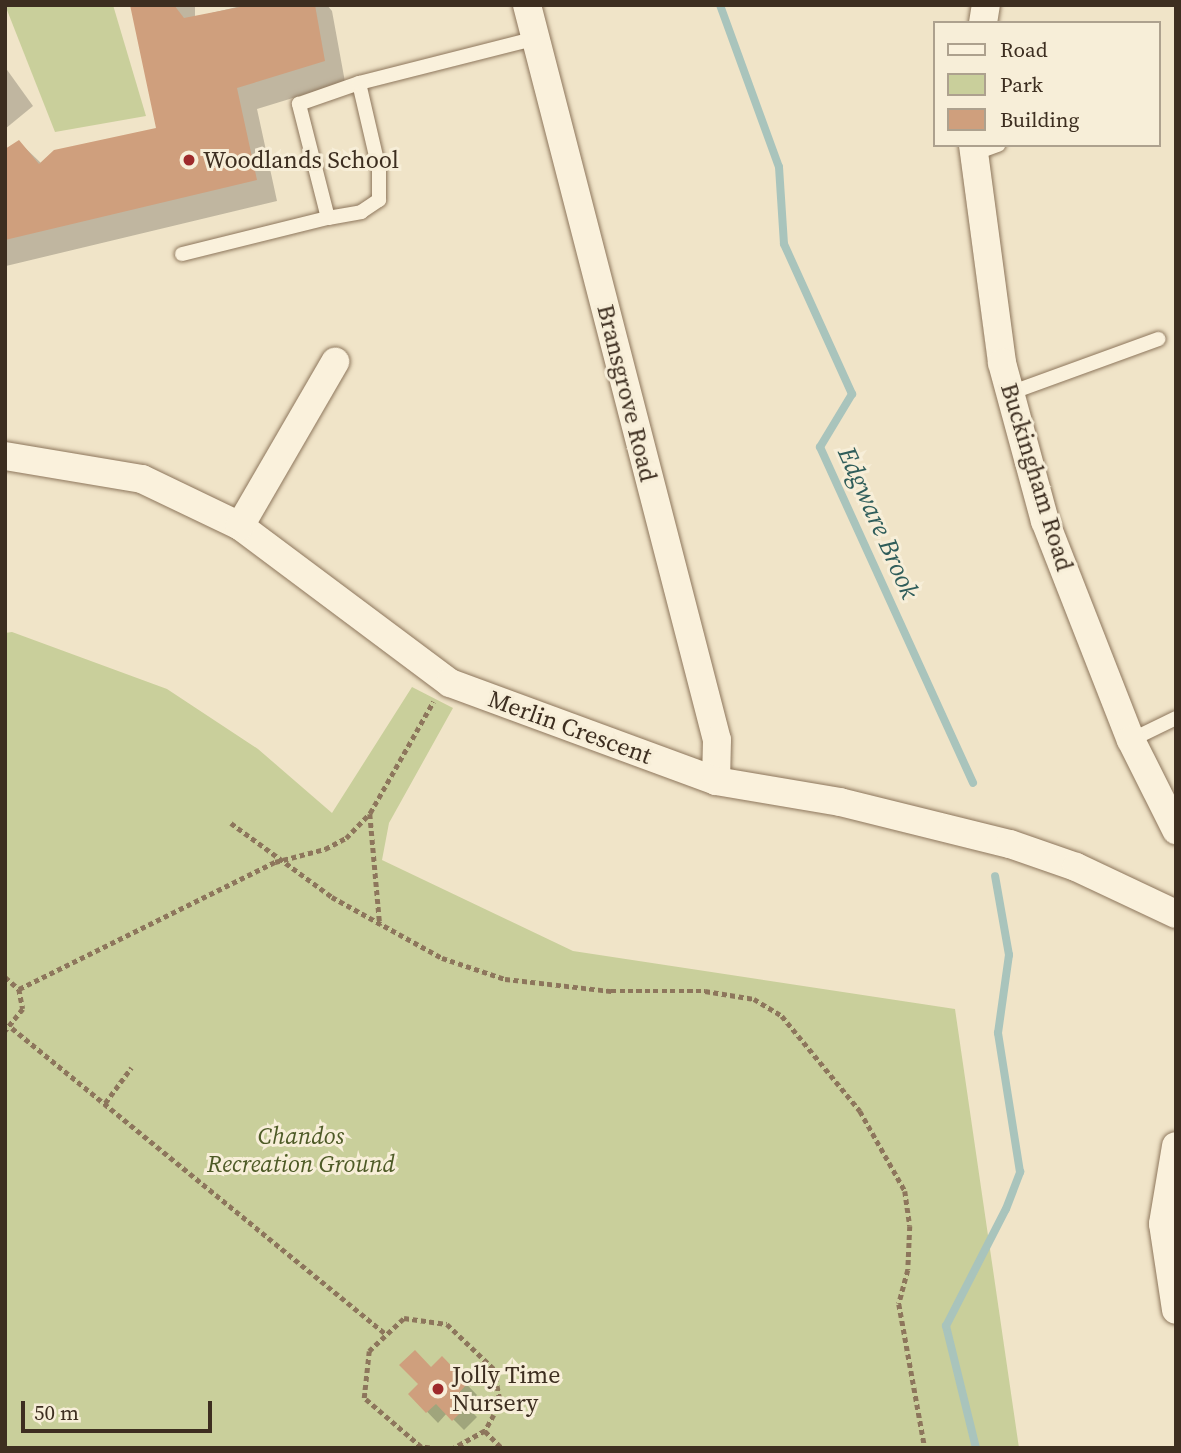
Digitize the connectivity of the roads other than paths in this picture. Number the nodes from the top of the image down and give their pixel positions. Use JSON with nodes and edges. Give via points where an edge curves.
{"nodes":[{"id":1,"x":527,"y":5,"type":"edge"},
{"id":2,"x":537,"y":38,"type":"junction"},
{"id":3,"x":359,"y":83,"type":"junction"},
{"id":4,"x":981,"y":148,"type":"edge"},
{"id":5,"x":328,"y":218,"type":"junction"},
{"id":6,"x":182,"y":254,"type":"dead end"},
{"id":7,"x":1158,"y":339,"type":"dead end"},
{"id":8,"x":335,"y":362,"type":"dead end"},
{"id":9,"x":1010,"y":393,"type":"junction"},
{"id":10,"x":5,"y":456,"type":"edge"},
{"id":11,"x":240,"y":526,"type":"junction"},
{"id":12,"x":1176,"y":718,"type":"edge"},
{"id":13,"x":1131,"y":740,"type":"junction"},
{"id":14,"x":716,"y":781,"type":"junction"},
{"id":15,"x":1176,"y":830,"type":"edge"},
{"id":16,"x":1174,"y":906,"type":"edge"},
{"id":17,"x":1176,"y":1146,"type":"edge"},
{"id":18,"x":1176,"y":1310,"type":"edge"}],
"edges":[{"from":1,"to":2,"type":"street","name":"Bransgrove Road"},
{"from":2,"to":3,"type":"lane"},
{"from":2,"to":14,"type":"street","name":"Bransgrove Road","via":[[717,740]]},
{"from":3,"to":5,"type":"lane","via":[[379,169],[379,201],[361,212]]},
{"from":3,"to":5,"type":"lane","via":[[299,104]]},
{"from":4,"to":9,"type":"street","name":"Buckingham Road"},
{"from":5,"to":6,"type":"lane"},
{"from":7,"to":9,"type":"lane"},
{"from":8,"to":11,"type":"street"},
{"from":9,"to":13,"type":"street","name":"Buckingham Road","via":[[1045,521]]},
{"from":10,"to":11,"type":"street","name":"Merlin Crescent","via":[[142,479]]},
{"from":11,"to":14,"type":"street","name":"Merlin Crescent","via":[[450,683]]},
{"from":12,"to":13,"type":"lane"},
{"from":13,"to":15,"type":"street","name":"Buckingham Road"},
{"from":14,"to":16,"type":"street","name":"Merlin Crescent","via":[[840,802],[1010,844]]},
{"from":17,"to":18,"type":"street","via":[[1163,1224]]}]}
